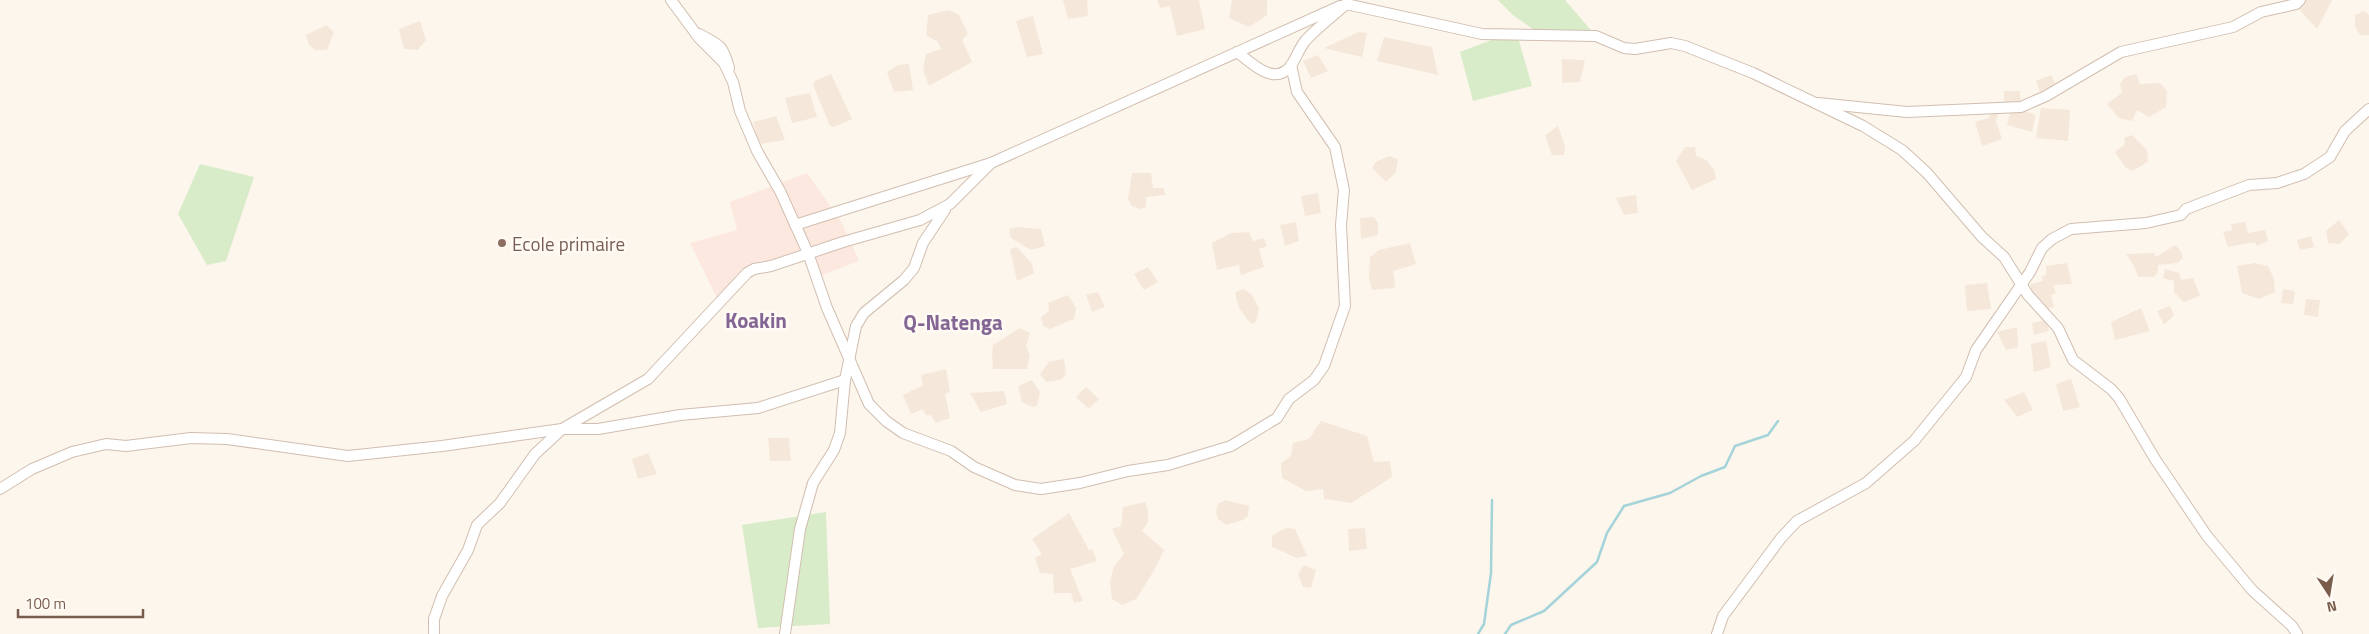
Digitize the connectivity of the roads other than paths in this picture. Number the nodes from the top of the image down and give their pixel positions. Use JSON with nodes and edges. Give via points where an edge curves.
{"nodes":[{"id":1,"x":671,"y":0,"type":"edge"},
{"id":2,"x":2300,"y":0,"type":"edge"},
{"id":3,"x":1349,"y":2,"type":"edge"},
{"id":4,"x":1238,"y":52,"type":"junction"},
{"id":5,"x":1291,"y":65,"type":"junction"},
{"id":6,"x":1810,"y":102,"type":"junction"},
{"id":7,"x":2369,"y":109,"type":"edge"},
{"id":8,"x":991,"y":163,"type":"junction"},
{"id":9,"x":950,"y":204,"type":"junction"},
{"id":10,"x":795,"y":225,"type":"junction"},
{"id":11,"x":808,"y":253,"type":"junction"},
{"id":12,"x":2021,"y":283,"type":"junction"},
{"id":13,"x":850,"y":360,"type":"junction"},
{"id":14,"x":845,"y":380,"type":"junction"},
{"id":15,"x":562,"y":429,"type":"junction"},
{"id":16,"x":0,"y":489,"type":"edge"},
{"id":17,"x":434,"y":634,"type":"edge"},
{"id":18,"x":785,"y":634,"type":"edge"},
{"id":19,"x":1717,"y":634,"type":"edge"},
{"id":20,"x":2297,"y":634,"type":"edge"}],
"edges":[{"from":1,"to":10,"type":"street","via":[[694,32],[724,63],[757,152]]},
{"from":2,"to":6,"type":"street","via":[[2296,4],[2261,12],[2233,27],[2121,52],[2046,96],[2020,107],[1908,112]]},
{"from":3,"to":4,"type":"street"},
{"from":3,"to":5,"type":"street","via":[[1307,39]]},
{"from":3,"to":6,"type":"street","via":[[1482,34],[1596,36],[1624,48],[1635,49],[1671,43],[1685,46],[1753,73]]},
{"from":4,"to":5,"type":"street","via":[[1263,72],[1274,75]]},
{"from":4,"to":8,"type":"street"},
{"from":5,"to":13,"type":"street","via":[[1297,92],[1335,147],[1344,190],[1341,225],[1344,306],[1324,366],[1314,380],[1289,399],[1278,418],[1231,446],[1168,464],[1041,489],[1015,485],[982,471],[951,451],[903,432],[886,421],[869,404]]},
{"from":6,"to":12,"type":"street","via":[[1863,126],[1902,150],[2004,257]]},
{"from":7,"to":12,"type":"street","via":[[2345,131],[2330,156],[2304,174],[2277,183],[2249,186],[2186,209],[2181,214],[2146,223],[2071,229],[2042,248]]},
{"from":8,"to":9,"type":"street"},
{"from":8,"to":10,"type":"street"},
{"from":9,"to":11,"type":"street","via":[[920,220]]},
{"from":9,"to":13,"type":"street","via":[[923,243],[914,268],[864,312],[856,326]]},
{"from":10,"to":11,"type":"street"},
{"from":11,"to":13,"type":"street"},
{"from":11,"to":15,"type":"street","via":[[747,273],[648,379]]},
{"from":12,"to":19,"type":"street","via":[[1976,350],[1966,377],[1914,441],[1866,483],[1822,506],[1792,527],[1723,616]]},
{"from":12,"to":20,"type":"street","via":[[2058,328],[2073,360],[2119,398],[2207,536],[2252,590]]},
{"from":13,"to":14,"type":"street"},
{"from":14,"to":15,"type":"street","via":[[758,408],[680,415],[598,429]]},
{"from":14,"to":18,"type":"street","via":[[840,433],[834,450],[813,483],[800,529]]},
{"from":15,"to":16,"type":"street","via":[[348,456],[227,439],[191,438],[126,446],[106,444],[32,469]]},
{"from":15,"to":17,"type":"street","via":[[535,454],[500,503],[477,525],[468,550],[442,596],[434,619]]}]}
